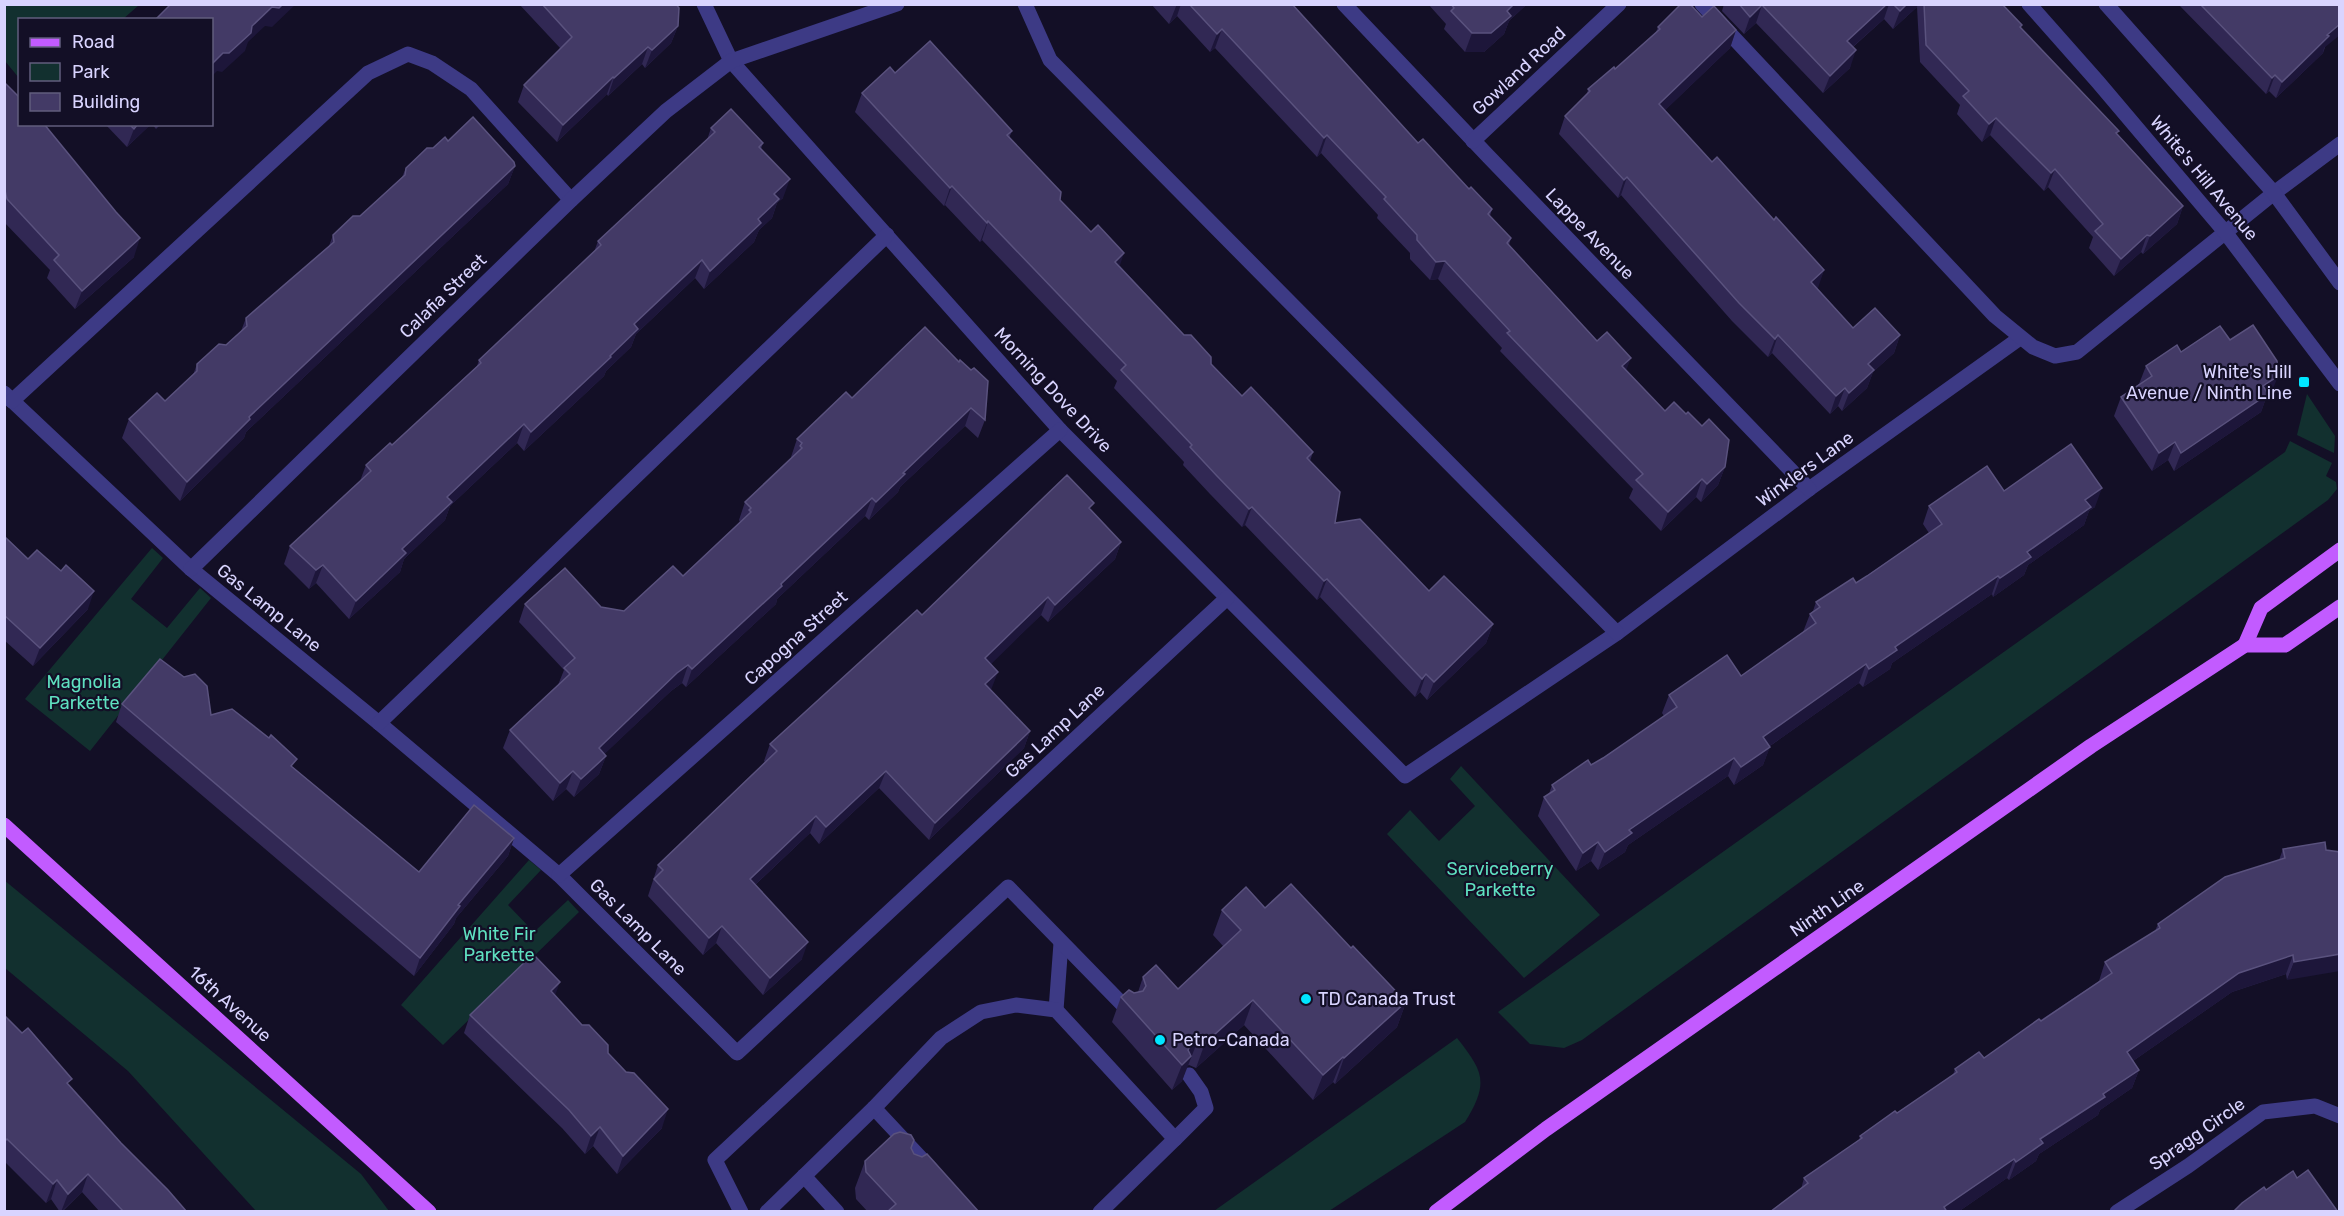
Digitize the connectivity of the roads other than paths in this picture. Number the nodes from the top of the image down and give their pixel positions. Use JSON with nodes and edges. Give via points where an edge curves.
{"nodes":[{"id":1,"x":705,"y":4,"type":"edge"},
{"id":2,"x":897,"y":4,"type":"edge"},
{"id":3,"x":1024,"y":4,"type":"edge"},
{"id":4,"x":1344,"y":4,"type":"edge"},
{"id":5,"x":1619,"y":4,"type":"edge"},
{"id":6,"x":1702,"y":4,"type":"edge"},
{"id":7,"x":2029,"y":4,"type":"edge"},
{"id":8,"x":2106,"y":4,"type":"edge"},
{"id":9,"x":731,"y":61,"type":"junction"},
{"id":10,"x":1473,"y":141,"type":"junction"},
{"id":11,"x":2340,"y":144,"type":"edge"},
{"id":12,"x":2274,"y":193,"type":"junction"},
{"id":13,"x":571,"y":200,"type":"junction"},
{"id":14,"x":2224,"y":232,"type":"junction"},
{"id":15,"x":887,"y":235,"type":"junction"},
{"id":16,"x":2340,"y":283,"type":"edge"},
{"id":17,"x":2020,"y":338,"type":"junction"},
{"id":18,"x":2340,"y":384,"type":"edge"},
{"id":19,"x":8,"y":397,"type":"edge"},
{"id":20,"x":1059,"y":430,"type":"junction"},
{"id":21,"x":1809,"y":489,"type":"junction"},
{"id":22,"x":2340,"y":550,"type":"edge"},
{"id":23,"x":191,"y":569,"type":"junction"},
{"id":24,"x":1227,"y":598,"type":"junction"},
{"id":25,"x":2340,"y":607,"type":"edge"},
{"id":26,"x":1617,"y":633,"type":"junction"},
{"id":27,"x":2245,"y":645,"type":"junction"},
{"id":28,"x":379,"y":723,"type":"junction"},
{"id":29,"x":1405,"y":776,"type":"joint"},
{"id":30,"x":4,"y":825,"type":"edge"},
{"id":31,"x":559,"y":875,"type":"junction"},
{"id":32,"x":1061,"y":943,"type":"junction"},
{"id":33,"x":1127,"y":1009,"type":"edge"},
{"id":34,"x":1056,"y":1010,"type":"junction"},
{"id":35,"x":1189,"y":1075,"type":"edge"},
{"id":36,"x":874,"y":1108,"type":"junction"},
{"id":37,"x":2340,"y":1116,"type":"edge"},
{"id":38,"x":1175,"y":1139,"type":"junction"},
{"id":39,"x":925,"y":1162,"type":"junction"},
{"id":40,"x":911,"y":1174,"type":"edge"},
{"id":41,"x":804,"y":1176,"type":"junction"},
{"id":42,"x":940,"y":1178,"type":"edge"},
{"id":43,"x":429,"y":1212,"type":"edge"},
{"id":44,"x":741,"y":1212,"type":"edge"},
{"id":45,"x":767,"y":1212,"type":"edge"},
{"id":46,"x":837,"y":1212,"type":"edge"},
{"id":47,"x":1100,"y":1212,"type":"edge"},
{"id":48,"x":1436,"y":1212,"type":"edge"},
{"id":49,"x":2117,"y":1212,"type":"edge"}],
"edges":[{"from":1,"to":9,"type":"street","name":"Morning Dove Drive"},
{"from":2,"to":9,"type":"street","name":"Calafia Street"},
{"from":3,"to":26,"type":"street","via":[[1050,60]]},
{"from":4,"to":10,"type":"street","name":"Lappe Avenue"},
{"from":5,"to":10,"type":"street","name":"Gowland Road"},
{"from":6,"to":17,"type":"street"},
{"from":7,"to":14,"type":"street","name":"White's Hill Avenue"},
{"from":8,"to":12,"type":"street"},
{"from":9,"to":13,"type":"street","name":"Calafia Street","via":[[666,111]]},
{"from":9,"to":15,"type":"street","name":"Morning Dove Drive"},
{"from":10,"to":21,"type":"street","name":"Lappe Avenue"},
{"from":11,"to":12,"type":"street"},
{"from":12,"to":14,"type":"street"},
{"from":12,"to":16,"type":"street"},
{"from":13,"to":19,"type":"street","via":[[471,89],[432,63],[408,54],[369,73]]},
{"from":13,"to":23,"type":"street","name":"Calafia Street"},
{"from":14,"to":17,"type":"street","via":[[2078,352],[2055,356]]},
{"from":14,"to":18,"type":"street","name":"White's Hill Avenue"},
{"from":15,"to":20,"type":"street","name":"Morning Dove Drive"},
{"from":15,"to":28,"type":"street"},
{"from":17,"to":21,"type":"street","name":"Winklers Lane"},
{"from":19,"to":23,"type":"street","name":"Gas Lamp Lane"},
{"from":20,"to":24,"type":"street","name":"Morning Dove Drive"},
{"from":20,"to":31,"type":"street","name":"Capogna Street"},
{"from":21,"to":26,"type":"street","name":"Winklers Lane"},
{"from":22,"to":27,"type":"main road","via":[[2261,608]]},
{"from":23,"to":28,"type":"street","name":"Gas Lamp Lane"},
{"from":24,"to":29,"type":"street","name":"Morning Dove Drive"},
{"from":24,"to":31,"type":"street","name":"Gas Lamp Lane","via":[[737,1053]]},
{"from":25,"to":27,"type":"main road","via":[[2285,645]]},
{"from":26,"to":29,"type":"street","name":"Winklers Lane"},
{"from":27,"to":48,"type":"main road","name":"Ninth Line","via":[[1996,812],[1546,1129]]},
{"from":28,"to":31,"type":"street","name":"Gas Lamp Lane"},
{"from":30,"to":43,"type":"main road","name":"16th Avenue"},
{"from":32,"to":33,"type":"street"},
{"from":32,"to":34,"type":"street"},
{"from":32,"to":44,"type":"street","via":[[1008,887],[715,1160]]},
{"from":34,"to":36,"type":"street","via":[[1016,1005],[981,1012],[940,1038]]},
{"from":34,"to":38,"type":"street"},
{"from":35,"to":38,"type":"street","via":[[1206,1108]]},
{"from":36,"to":39,"type":"street"},
{"from":36,"to":41,"type":"street"},
{"from":37,"to":49,"type":"street","name":"Spragg Circle","via":[[2315,1106],[2263,1112]]},
{"from":38,"to":47,"type":"street"},
{"from":39,"to":40,"type":"street"},
{"from":39,"to":42,"type":"street"},
{"from":41,"to":45,"type":"street"},
{"from":41,"to":46,"type":"street"}]}
